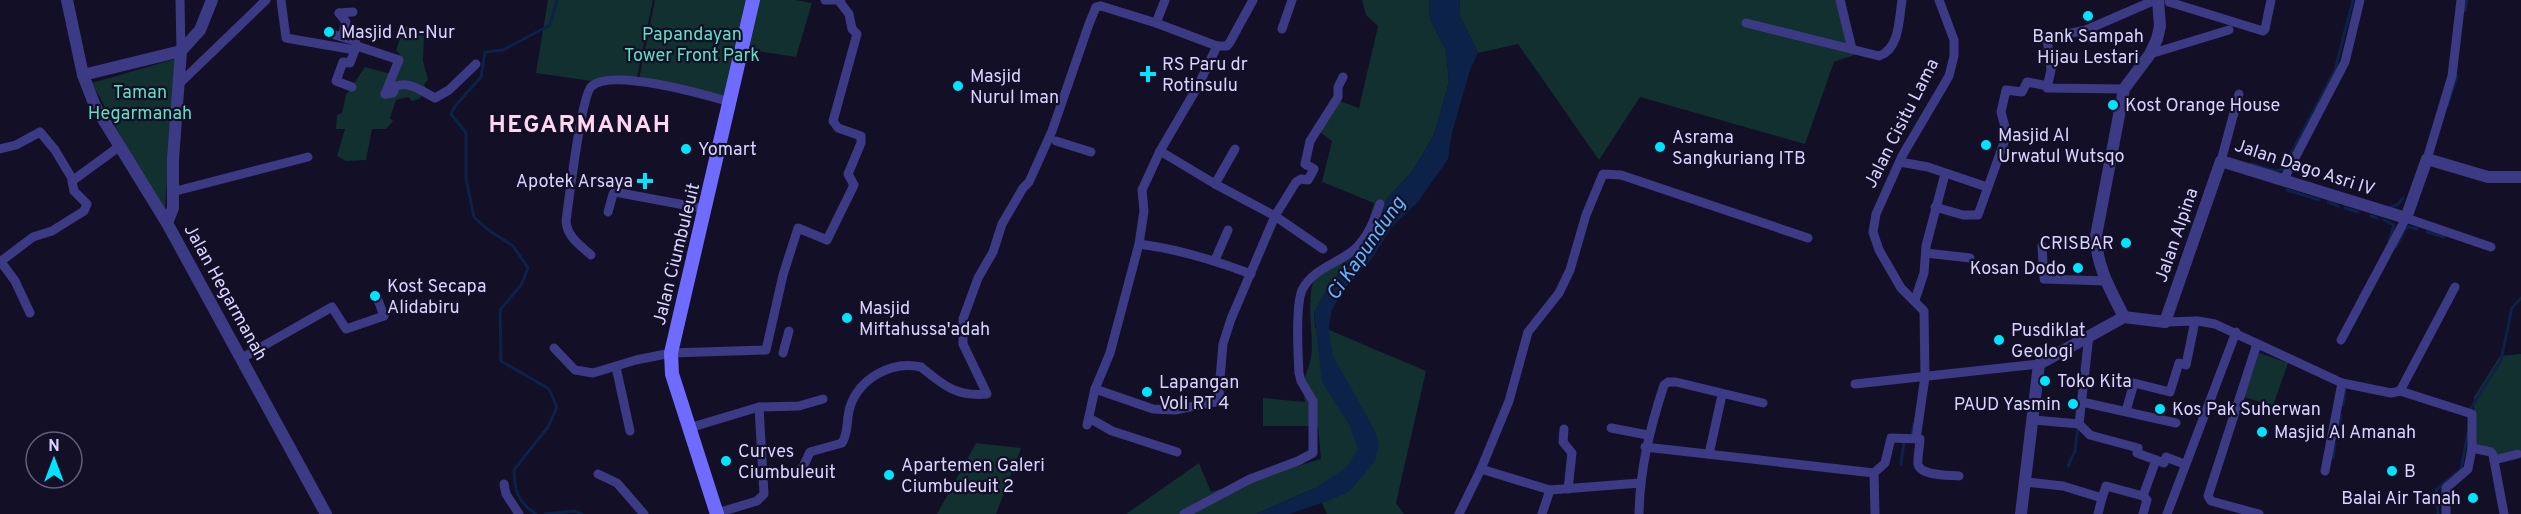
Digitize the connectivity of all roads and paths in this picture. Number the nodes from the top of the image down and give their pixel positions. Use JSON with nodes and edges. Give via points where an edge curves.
{"nodes":[{"id":1,"x":67,"y":0,"type":"edge"},
{"id":2,"x":180,"y":0,"type":"edge"},
{"id":3,"x":212,"y":0,"type":"edge"},
{"id":4,"x":266,"y":0,"type":"edge"},
{"id":5,"x":282,"y":0,"type":"edge"},
{"id":6,"x":753,"y":0,"type":"edge"},
{"id":7,"x":825,"y":0,"type":"edge"},
{"id":8,"x":1166,"y":0,"type":"edge"},
{"id":9,"x":1253,"y":0,"type":"edge"},
{"id":10,"x":1292,"y":0,"type":"edge"},
{"id":11,"x":1840,"y":0,"type":"edge"},
{"id":12,"x":1902,"y":0,"type":"edge"},
{"id":13,"x":1939,"y":0,"type":"edge"},
{"id":14,"x":2271,"y":0,"type":"edge"},
{"id":15,"x":2360,"y":0,"type":"edge"},
{"id":16,"x":2461,"y":0,"type":"edge"},
{"id":17,"x":840,"y":1,"type":"edge"},
{"id":18,"x":2161,"y":1,"type":"edge"},
{"id":19,"x":1101,"y":3,"type":"edge"},
{"id":20,"x":353,"y":12,"type":"dead end"},
{"id":21,"x":1156,"y":23,"type":"junction"},
{"id":22,"x":1746,"y":23,"type":"dead end"},
{"id":23,"x":1282,"y":29,"type":"dead end"},
{"id":24,"x":2229,"y":30,"type":"dead end"},
{"id":25,"x":1217,"y":46,"type":"junction"},
{"id":26,"x":356,"y":48,"type":"junction"},
{"id":27,"x":1852,"y":49,"type":"junction"},
{"id":28,"x":181,"y":51,"type":"junction"},
{"id":29,"x":2150,"y":54,"type":"junction"},
{"id":30,"x":476,"y":64,"type":"dead end"},
{"id":31,"x":83,"y":75,"type":"junction"},
{"id":32,"x":1343,"y":76,"type":"dead end"},
{"id":33,"x":180,"y":81,"type":"junction"},
{"id":34,"x":352,"y":87,"type":"dead end"},
{"id":35,"x":2048,"y":87,"type":"junction"},
{"id":36,"x":2124,"y":90,"type":"junction"},
{"id":37,"x":2239,"y":94,"type":"dead end"},
{"id":38,"x":730,"y":102,"type":"junction"},
{"id":39,"x":1056,"y":141,"type":"dead end"},
{"id":40,"x":120,"y":146,"type":"junction"},
{"id":41,"x":0,"y":149,"type":"edge"},
{"id":42,"x":1235,"y":149,"type":"dead end"},
{"id":43,"x":1161,"y":151,"type":"junction"},
{"id":44,"x":1091,"y":152,"type":"dead end"},
{"id":45,"x":308,"y":157,"type":"dead end"},
{"id":46,"x":2427,"y":159,"type":"junction"},
{"id":47,"x":2221,"y":161,"type":"junction"},
{"id":48,"x":1900,"y":162,"type":"junction"},
{"id":49,"x":1945,"y":174,"type":"junction"},
{"id":50,"x":2521,"y":177,"type":"edge"},
{"id":51,"x":2284,"y":179,"type":"junction"},
{"id":52,"x":73,"y":180,"type":"junction"},
{"id":53,"x":1215,"y":184,"type":"junction"},
{"id":54,"x":1987,"y":188,"type":"junction"},
{"id":55,"x":172,"y":192,"type":"junction"},
{"id":56,"x":1380,"y":204,"type":"dead end"},
{"id":57,"x":1935,"y":207,"type":"junction"},
{"id":58,"x":706,"y":209,"type":"junction"},
{"id":59,"x":608,"y":212,"type":"dead end"},
{"id":60,"x":1275,"y":216,"type":"junction"},
{"id":61,"x":2406,"y":218,"type":"junction"},
{"id":62,"x":167,"y":223,"type":"junction"},
{"id":63,"x":1228,"y":230,"type":"dead end"},
{"id":64,"x":1808,"y":238,"type":"dead end"},
{"id":65,"x":1139,"y":244,"type":"junction"},
{"id":66,"x":2042,"y":246,"type":"dead end"},
{"id":67,"x":2491,"y":247,"type":"dead end"},
{"id":68,"x":1323,"y":249,"type":"dead end"},
{"id":69,"x":1926,"y":253,"type":"junction"},
{"id":70,"x":591,"y":255,"type":"dead end"},
{"id":71,"x":1970,"y":258,"type":"dead end"},
{"id":72,"x":1215,"y":260,"type":"junction"},
{"id":73,"x":0,"y":262,"type":"edge"},
{"id":74,"x":1251,"y":274,"type":"junction"},
{"id":75,"x":2106,"y":281,"type":"junction"},
{"id":76,"x":2455,"y":287,"type":"dead end"},
{"id":77,"x":378,"y":300,"type":"dead end"},
{"id":78,"x":1915,"y":300,"type":"junction"},
{"id":79,"x":30,"y":313,"type":"dead end"},
{"id":80,"x":2124,"y":317,"type":"junction"},
{"id":81,"x":2195,"y":321,"type":"junction"},
{"id":82,"x":2165,"y":322,"type":"junction"},
{"id":83,"x":789,"y":331,"type":"dead end"},
{"id":84,"x":2236,"y":332,"type":"junction"},
{"id":85,"x":2089,"y":335,"type":"junction"},
{"id":86,"x":2341,"y":340,"type":"dead end"},
{"id":87,"x":2257,"y":344,"type":"junction"},
{"id":88,"x":554,"y":348,"type":"dead end"},
{"id":89,"x":671,"y":353,"type":"junction"},
{"id":90,"x":783,"y":353,"type":"dead end"},
{"id":91,"x":242,"y":358,"type":"junction"},
{"id":92,"x":2040,"y":364,"type":"junction"},
{"id":93,"x":616,"y":367,"type":"junction"},
{"id":94,"x":1925,"y":377,"type":"junction"},
{"id":95,"x":2342,"y":383,"type":"junction"},
{"id":96,"x":1855,"y":384,"type":"dead end"},
{"id":97,"x":1095,"y":389,"type":"junction"},
{"id":98,"x":2400,"y":392,"type":"junction"},
{"id":99,"x":1722,"y":395,"type":"junction"},
{"id":100,"x":824,"y":399,"type":"dead end"},
{"id":101,"x":2082,"y":402,"type":"junction"},
{"id":102,"x":1763,"y":403,"type":"dead end"},
{"id":103,"x":759,"y":407,"type":"junction"},
{"id":104,"x":2126,"y":411,"type":"junction"},
{"id":105,"x":2034,"y":420,"type":"junction"},
{"id":106,"x":2176,"y":423,"type":"dead end"},
{"id":107,"x":2078,"y":424,"type":"junction"},
{"id":108,"x":1611,"y":428,"type":"dead end"},
{"id":109,"x":689,"y":429,"type":"junction"},
{"id":110,"x":1564,"y":429,"type":"dead end"},
{"id":111,"x":630,"y":431,"type":"dead end"},
{"id":112,"x":1648,"y":435,"type":"junction"},
{"id":113,"x":1916,"y":439,"type":"junction"},
{"id":114,"x":1645,"y":447,"type":"junction"},
{"id":115,"x":2472,"y":448,"type":"junction"},
{"id":116,"x":1177,"y":452,"type":"dead end"},
{"id":117,"x":1709,"y":454,"type":"junction"},
{"id":118,"x":2518,"y":454,"type":"dead end"},
{"id":119,"x":2156,"y":460,"type":"junction"},
{"id":120,"x":2494,"y":460,"type":"junction"},
{"id":121,"x":2184,"y":464,"type":"junction"},
{"id":122,"x":1481,"y":469,"type":"junction"},
{"id":123,"x":2325,"y":471,"type":"dead end"},
{"id":124,"x":1874,"y":473,"type":"junction"},
{"id":125,"x":598,"y":474,"type":"dead end"},
{"id":126,"x":762,"y":474,"type":"junction"},
{"id":127,"x":1959,"y":476,"type":"dead end"},
{"id":128,"x":2026,"y":482,"type":"junction"},
{"id":129,"x":1640,"y":483,"type":"junction"},
{"id":130,"x":504,"y":484,"type":"dead end"},
{"id":131,"x":1568,"y":489,"type":"junction"},
{"id":132,"x":1550,"y":490,"type":"junction"},
{"id":133,"x":2142,"y":496,"type":"junction"},
{"id":134,"x":2102,"y":498,"type":"junction"},
{"id":135,"x":719,"y":513,"type":"edge"},
{"id":136,"x":326,"y":514,"type":"edge"},
{"id":137,"x":519,"y":514,"type":"edge"},
{"id":138,"x":644,"y":514,"type":"edge"},
{"id":139,"x":1184,"y":514,"type":"edge"},
{"id":140,"x":1459,"y":514,"type":"edge"},
{"id":141,"x":1542,"y":514,"type":"edge"},
{"id":142,"x":1640,"y":514,"type":"edge"},
{"id":143,"x":1875,"y":514,"type":"edge"},
{"id":144,"x":2021,"y":514,"type":"edge"},
{"id":145,"x":2098,"y":514,"type":"edge"},
{"id":146,"x":2143,"y":514,"type":"edge"},
{"id":147,"x":2167,"y":514,"type":"edge"},
{"id":148,"x":2259,"y":514,"type":"edge"},
{"id":149,"x":2446,"y":514,"type":"edge"},
{"id":150,"x":2504,"y":514,"type":"edge"}],
"edges":[{"from":1,"to":31,"type":"street"},
{"from":2,"to":28,"type":"street","name":"Jalan Hegarmanah"},
{"from":3,"to":28,"type":"street","via":[[200,30]]},
{"from":4,"to":33,"type":"street"},
{"from":5,"to":26,"type":"street","via":[[286,38]]},
{"from":6,"to":38,"type":"main road","name":"Jalan Ciumbuleuit"},
{"from":7,"to":17,"type":"street"},
{"from":8,"to":21,"type":"street"},
{"from":9,"to":25,"type":"street","via":[[1227,46]]},
{"from":10,"to":23,"type":"street"},
{"from":11,"to":27,"type":"street"},
{"from":12,"to":27,"type":"street","via":[[1899,26],[1889,51],[1874,56]]},
{"from":13,"to":48,"type":"street","name":"Jalan Cisitu Lama","via":[[1954,40],[1954,56],[1949,76]]},
{"from":14,"to":18,"type":"street","via":[[2263,31]]},
{"from":15,"to":51,"type":"street","via":[[2345,62]]},
{"from":16,"to":46,"type":"street","via":[[2452,76]]},
{"from":17,"to":89,"type":"street","via":[[857,34],[832,121],[838,128],[861,136],[848,174],[854,185],[827,240],[798,228],[766,350]]},
{"from":18,"to":29,"type":"street","via":[[2159,33]]},
{"from":18,"to":35,"type":"street","via":[[2086,30],[2047,38],[2051,70]]},
{"from":19,"to":21,"type":"street"},
{"from":19,"to":126,"type":"street","via":[[1089,24],[1033,175],[1006,216],[963,319],[963,344],[987,394],[949,389],[916,366],[876,375],[860,389],[849,408],[842,443],[810,452],[796,473]]},
{"from":20,"to":26,"type":"street","via":[[339,13],[350,28],[338,36],[356,41]]},
{"from":21,"to":25,"type":"street"},
{"from":22,"to":27,"type":"street"},
{"from":24,"to":29,"type":"street"},
{"from":25,"to":43,"type":"street"},
{"from":26,"to":30,"type":"street","via":[[399,60],[385,94],[393,93],[400,84],[435,98]]},
{"from":26,"to":34,"type":"street","via":[[350,63],[343,62],[331,79]]},
{"from":28,"to":31,"type":"street"},
{"from":28,"to":33,"type":"street","name":"Jalan Hegarmanah"},
{"from":29,"to":36,"type":"street"},
{"from":31,"to":40,"type":"street"},
{"from":32,"to":60,"type":"street","via":[[1338,97],[1308,145],[1305,164],[1313,169],[1313,174],[1310,180],[1301,178],[1294,184]]},
{"from":33,"to":55,"type":"street","name":"Jalan Hegarmanah"},
{"from":35,"to":36,"type":"street"},
{"from":35,"to":54,"type":"street","via":[[2027,81],[2022,92],[2006,90],[2001,112],[2007,134]]},
{"from":36,"to":75,"type":"street","via":[[2096,236],[2098,259]]},
{"from":37,"to":47,"type":"street","name":"Jalan Dago Asri IV"},
{"from":38,"to":58,"type":"main road","name":"Jalan Ciumbuleuit"},
{"from":38,"to":70,"type":"street","via":[[644,82],[608,81],[590,88],[582,118],[567,229]]},
{"from":39,"to":44,"type":"street"},
{"from":40,"to":52,"type":"street"},
{"from":40,"to":62,"type":"street"},
{"from":41,"to":52,"type":"street","via":[[40,132]]},
{"from":42,"to":53,"type":"street"},
{"from":43,"to":53,"type":"street"},
{"from":43,"to":65,"type":"street","via":[[1142,190],[1144,211]]},
{"from":45,"to":55,"type":"street"},
{"from":46,"to":50,"type":"street","via":[[2488,177]]},
{"from":46,"to":61,"type":"street"},
{"from":47,"to":51,"type":"street","name":"Jalan Dago Asri IV"},
{"from":47,"to":82,"type":"street","name":"Jalan Alpina"},
{"from":48,"to":49,"type":"street"},
{"from":48,"to":78,"type":"street","name":"Jalan Cisitu Lama","via":[[1876,214],[1873,232],[1900,288]]},
{"from":49,"to":54,"type":"street"},
{"from":49,"to":57,"type":"street"},
{"from":51,"to":61,"type":"street","name":"Jalan Dago Asri IV"},
{"from":52,"to":73,"type":"street","via":[[72,187],[87,204],[86,209],[52,231],[33,237]]},
{"from":53,"to":60,"type":"street"},
{"from":54,"to":57,"type":"street","via":[[1978,215]]},
{"from":55,"to":62,"type":"street","name":"Jalan Hegarmanah","via":[[173,208]]},
{"from":56,"to":139,"type":"street","via":[[1370,232],[1355,249],[1314,276],[1301,296],[1299,373],[1313,401],[1313,453],[1250,479]]},
{"from":57,"to":69,"type":"street"},
{"from":58,"to":59,"type":"street","via":[[615,192]]},
{"from":58,"to":89,"type":"main road","name":"Jalan Ciumbuleuit"},
{"from":60,"to":68,"type":"street"},
{"from":60,"to":74,"type":"street"},
{"from":61,"to":67,"type":"street"},
{"from":61,"to":86,"type":"street"},
{"from":62,"to":91,"type":"street","name":"Jalan Hegarmanah"},
{"from":63,"to":72,"type":"street"},
{"from":64,"to":122,"type":"street","via":[[1621,175],[1607,173],[1600,177],[1570,270],[1559,293],[1528,332],[1514,387]]},
{"from":65,"to":72,"type":"street"},
{"from":65,"to":97,"type":"street","via":[[1110,353]]},
{"from":66,"to":75,"type":"street","via":[[2044,279]]},
{"from":69,"to":71,"type":"street"},
{"from":69,"to":78,"type":"street"},
{"from":72,"to":74,"type":"street"},
{"from":73,"to":79,"type":"street","via":[[15,281]]},
{"from":74,"to":97,"type":"street","via":[[1223,344],[1220,401],[1174,410],[1154,409]]},
{"from":75,"to":80,"type":"street"},
{"from":76,"to":98,"type":"street"},
{"from":77,"to":91,"type":"street","via":[[384,316],[346,329],[332,307]]},
{"from":78,"to":94,"type":"street","name":"Jalan Cisitu Lama","via":[[1924,315]]},
{"from":80,"to":82,"type":"street"},
{"from":80,"to":85,"type":"street"},
{"from":81,"to":82,"type":"street"},
{"from":81,"to":84,"type":"street"},
{"from":81,"to":104,"type":"street","via":[[2186,365],[2179,363],[2170,392],[2134,383]]},
{"from":83,"to":90,"type":"street"},
{"from":84,"to":87,"type":"street"},
{"from":84,"to":121,"type":"street"},
{"from":85,"to":92,"type":"street"},
{"from":85,"to":101,"type":"street"},
{"from":87,"to":95,"type":"street"},
{"from":87,"to":148,"type":"street","via":[[2208,495],[2211,501]]},
{"from":88,"to":93,"type":"street","via":[[578,372]]},
{"from":89,"to":93,"type":"street"},
{"from":89,"to":109,"type":"main road","name":"Jalan Ciumbuleuit","via":[[672,374]]},
{"from":91,"to":136,"type":"street","name":"Jalan Hegarmanah"},
{"from":92,"to":94,"type":"street"},
{"from":92,"to":105,"type":"street"},
{"from":93,"to":111,"type":"street"},
{"from":94,"to":96,"type":"street"},
{"from":94,"to":113,"type":"street","name":"Jalan Cisitu Lama"},
{"from":95,"to":98,"type":"street"},
{"from":95,"to":123,"type":"street"},
{"from":97,"to":116,"type":"street","via":[[1088,422]]},
{"from":98,"to":115,"type":"street","via":[[2472,414]]},
{"from":99,"to":102,"type":"street"},
{"from":99,"to":112,"type":"street","via":[[1668,382]]},
{"from":99,"to":117,"type":"street"},
{"from":100,"to":103,"type":"street","via":[[799,406]]},
{"from":101,"to":104,"type":"street"},
{"from":101,"to":107,"type":"street"},
{"from":103,"to":109,"type":"street"},
{"from":103,"to":126,"type":"street"},
{"from":104,"to":106,"type":"street"},
{"from":105,"to":107,"type":"street"},
{"from":105,"to":128,"type":"street"},
{"from":107,"to":119,"type":"street","via":[[2090,435],[2138,448],[2137,453]]},
{"from":108,"to":112,"type":"street"},
{"from":109,"to":135,"type":"main road","name":"Jalan Ciumbuleuit"},
{"from":110,"to":131,"type":"street","via":[[1563,442],[1572,453]]},
{"from":112,"to":114,"type":"street"},
{"from":113,"to":124,"type":"street","via":[[1891,438],[1885,463]]},
{"from":113,"to":127,"type":"street","name":"Jalan Cisitu Lama","via":[[1920,439],[1920,469]]},
{"from":114,"to":117,"type":"street"},
{"from":114,"to":129,"type":"street"},
{"from":115,"to":120,"type":"street","via":[[2491,452]]},
{"from":115,"to":149,"type":"street","via":[[2468,469],[2446,488]]},
{"from":117,"to":124,"type":"street"},
{"from":118,"to":120,"type":"street"},
{"from":119,"to":121,"type":"street","via":[[2164,463],[2166,457]]},
{"from":119,"to":133,"type":"street"},
{"from":120,"to":150,"type":"street"},
{"from":121,"to":147,"type":"street"},
{"from":122,"to":132,"type":"street"},
{"from":122,"to":140,"type":"street"},
{"from":124,"to":143,"type":"street"},
{"from":125,"to":138,"type":"street","via":[[617,483]]},
{"from":126,"to":135,"type":"street","via":[[761,499]]},
{"from":128,"to":134,"type":"street","via":[[2063,486]]},
{"from":128,"to":144,"type":"street"},
{"from":129,"to":131,"type":"street"},
{"from":129,"to":142,"type":"street"},
{"from":130,"to":137,"type":"street"},
{"from":131,"to":132,"type":"street"},
{"from":132,"to":141,"type":"street"},
{"from":133,"to":134,"type":"street","via":[[2106,486]]},
{"from":133,"to":146,"type":"street","via":[[2146,500]]},
{"from":134,"to":145,"type":"street"}]}
